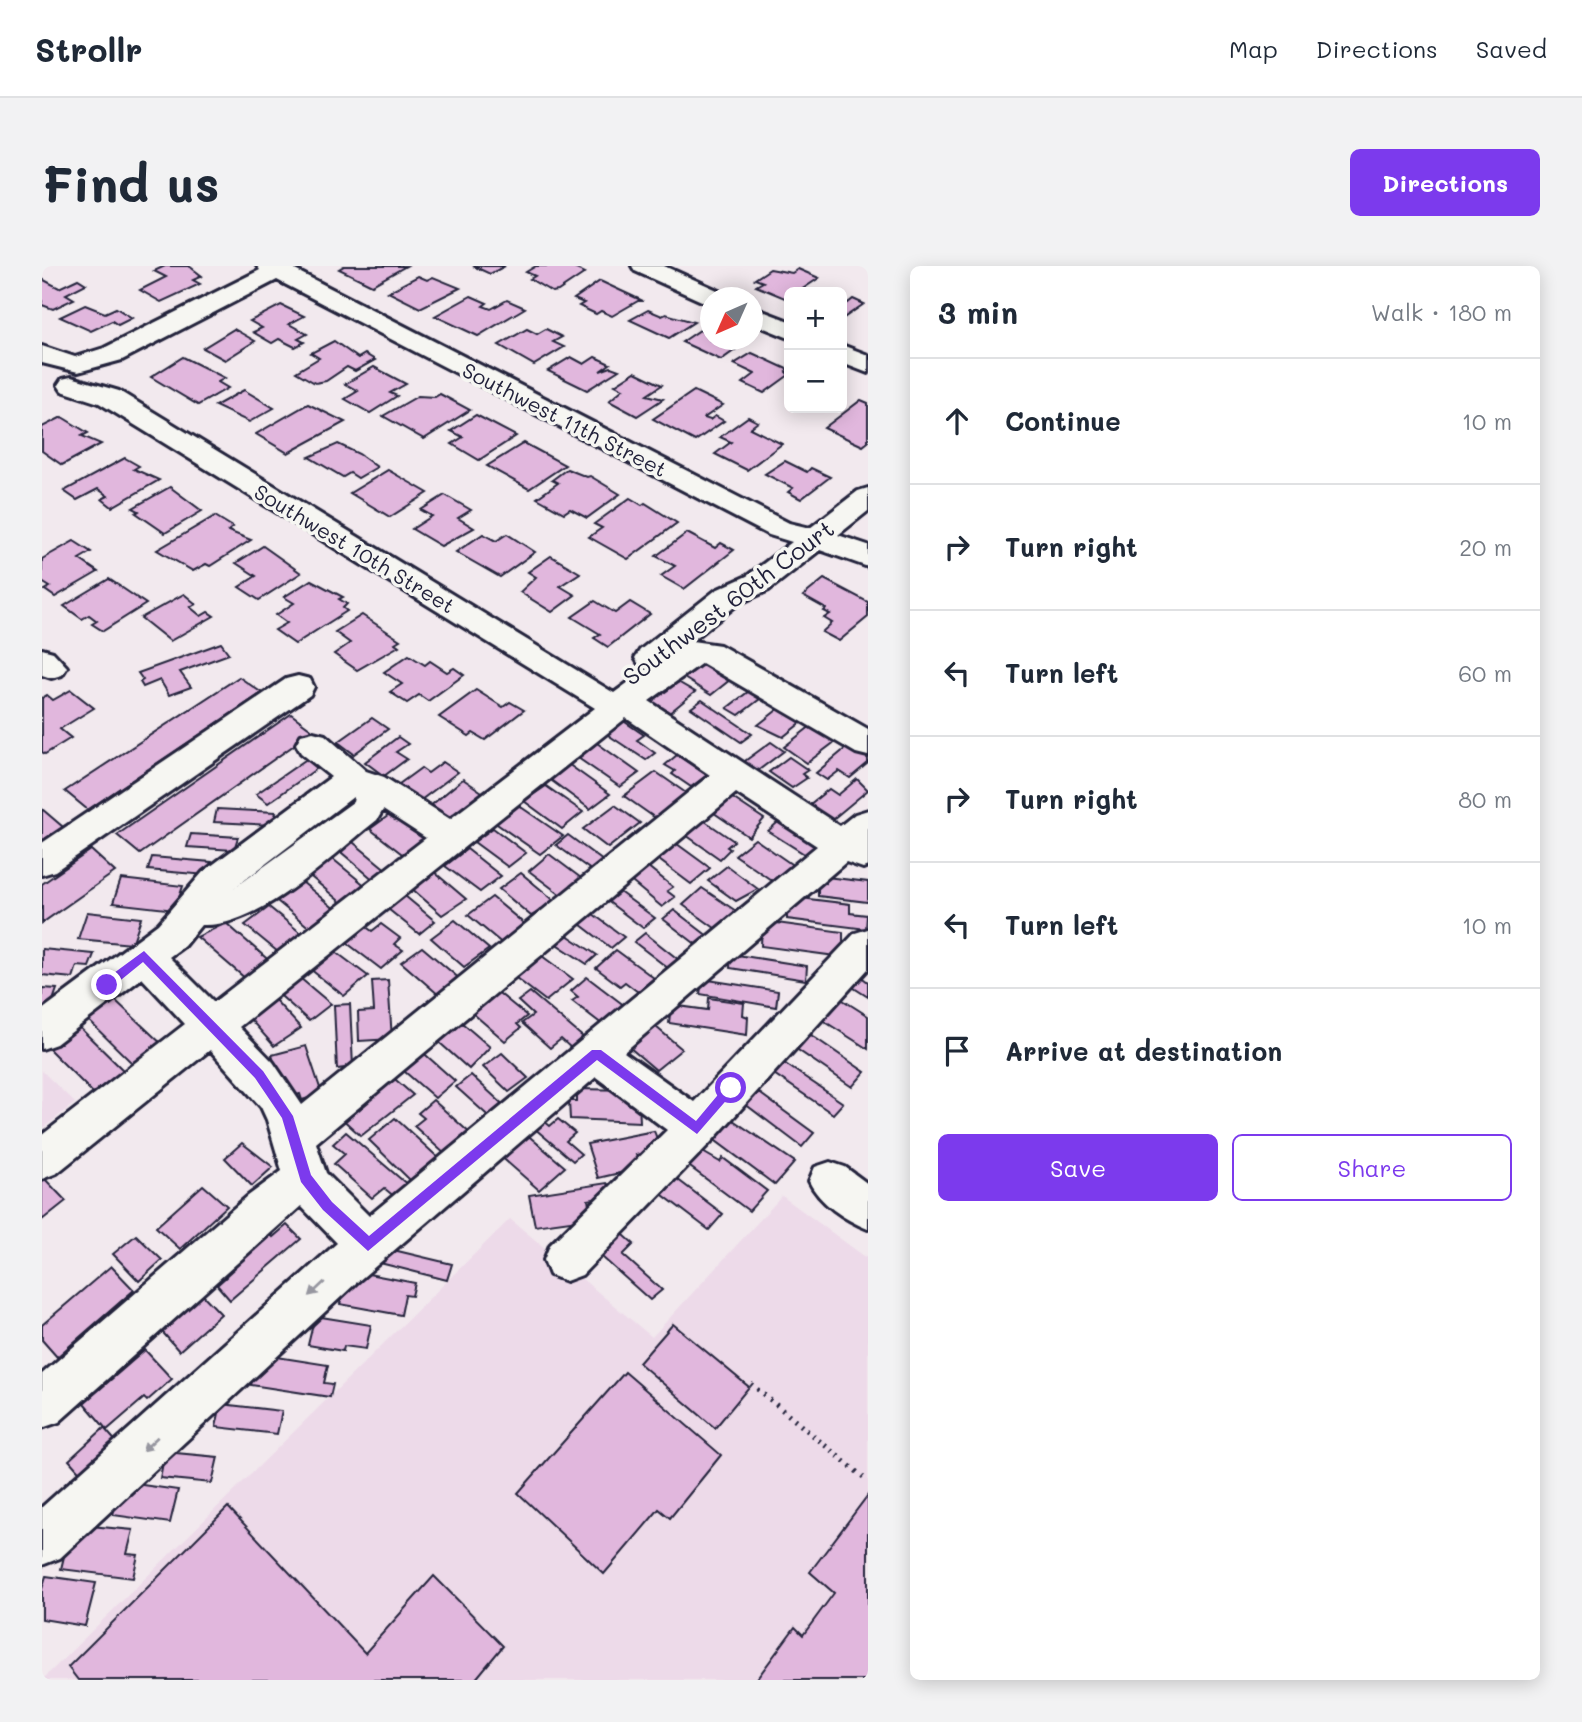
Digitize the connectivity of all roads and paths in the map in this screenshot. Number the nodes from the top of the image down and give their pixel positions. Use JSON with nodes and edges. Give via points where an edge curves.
{"nodes":[{"id":1,"x":644,"y":266,"type":"edge"},
{"id":2,"x":277,"y":267,"type":"edge"},
{"id":3,"x":700,"y":291,"type":"edge"},
{"id":4,"x":763,"y":319,"type":"edge"},
{"id":5,"x":784,"y":328,"type":"edge"},
{"id":6,"x":847,"y":355,"type":"edge"},
{"id":7,"x":868,"y":365,"type":"edge"},
{"id":8,"x":66,"y":376,"type":"edge"},
{"id":9,"x":868,"y":497,"type":"edge"},
{"id":10,"x":815,"y":539,"type":"junction"},
{"id":11,"x":868,"y":557,"type":"edge"},
{"id":12,"x":298,"y":687,"type":"dead end"},
{"id":13,"x":614,"y":700,"type":"junction"},
{"id":14,"x":313,"y":744,"type":"dead end"},
{"id":15,"x":868,"y":744,"type":"edge"},
{"id":16,"x":735,"y":774,"type":"junction"},
{"id":17,"x":362,"y":784,"type":"junction"},
{"id":18,"x":489,"y":786,"type":"dead end"},
{"id":19,"x":453,"y":838,"type":"junction"},
{"id":20,"x":860,"y":841,"type":"edge"},
{"id":21,"x":42,"y":861,"type":"edge"},
{"id":22,"x":868,"y":944,"type":"edge"},
{"id":23,"x":144,"y":956,"type":"junction"},
{"id":24,"x":212,"y":1029,"type":"junction"},
{"id":25,"x":42,"y":1031,"type":"edge"},
{"id":26,"x":596,"y":1054,"type":"junction"},
{"id":27,"x":697,"y":1128,"type":"junction"},
{"id":28,"x":293,"y":1136,"type":"junction"},
{"id":29,"x":42,"y":1160,"type":"edge"},
{"id":30,"x":305,"y":1178,"type":"junction"},
{"id":31,"x":830,"y":1181,"type":"dead end"},
{"id":32,"x":868,"y":1209,"type":"edge"},
{"id":33,"x":368,"y":1245,"type":"junction"},
{"id":34,"x":566,"y":1260,"type":"dead end"},
{"id":35,"x":751,"y":1384,"type":"dead end"},
{"id":36,"x":42,"y":1405,"type":"edge"},
{"id":37,"x":868,"y":1480,"type":"edge"},
{"id":38,"x":42,"y":1540,"type":"edge"}],
"edges":[{"from":1,"to":3,"type":"street"},
{"from":2,"to":8,"type":"street"},
{"from":2,"to":10,"type":"street","name":"Southwest 11th Street","via":[[779,529]]},
{"from":4,"to":5,"type":"street"},
{"from":6,"to":7,"type":"street"},
{"from":8,"to":13,"type":"street","name":"Southwest 10th Street"},
{"from":9,"to":10,"type":"street","name":"Southwest 60th Court"},
{"from":10,"to":11,"type":"street","name":"Southwest 11th Street"},
{"from":10,"to":13,"type":"street","name":"Southwest 60th Court","via":[[758,583],[727,597]]},
{"from":12,"to":21,"type":"street"},
{"from":13,"to":15,"type":"street","via":[[683,657],[701,651]]},
{"from":13,"to":16,"type":"street","name":"Southwest 10th Street"},
{"from":13,"to":18,"type":"street","name":"Southwest 60th Court"},
{"from":13,"to":19,"type":"street"},
{"from":14,"to":17,"type":"street"},
{"from":16,"to":20,"type":"street","name":"Southwest 10th Street","via":[[815,829]]},
{"from":16,"to":28,"type":"street"},
{"from":17,"to":19,"type":"street"},
{"from":17,"to":23,"type":"street","via":[[332,790],[216,882],[171,935]]},
{"from":19,"to":24,"type":"street"},
{"from":20,"to":26,"type":"street"},
{"from":22,"to":27,"type":"street"},
{"from":23,"to":24,"type":"street"},
{"from":23,"to":25,"type":"street"},
{"from":24,"to":28,"type":"street","via":[[259,1074],[287,1116]]},
{"from":24,"to":29,"type":"street"},
{"from":26,"to":27,"type":"street"},
{"from":26,"to":33,"type":"street"},
{"from":27,"to":34,"type":"street"},
{"from":28,"to":30,"type":"street"},
{"from":30,"to":33,"type":"street"},
{"from":30,"to":36,"type":"street"},
{"from":31,"to":32,"type":"street"},
{"from":33,"to":38,"type":"street","one_way":true},
{"from":35,"to":37,"type":"path"}]}
